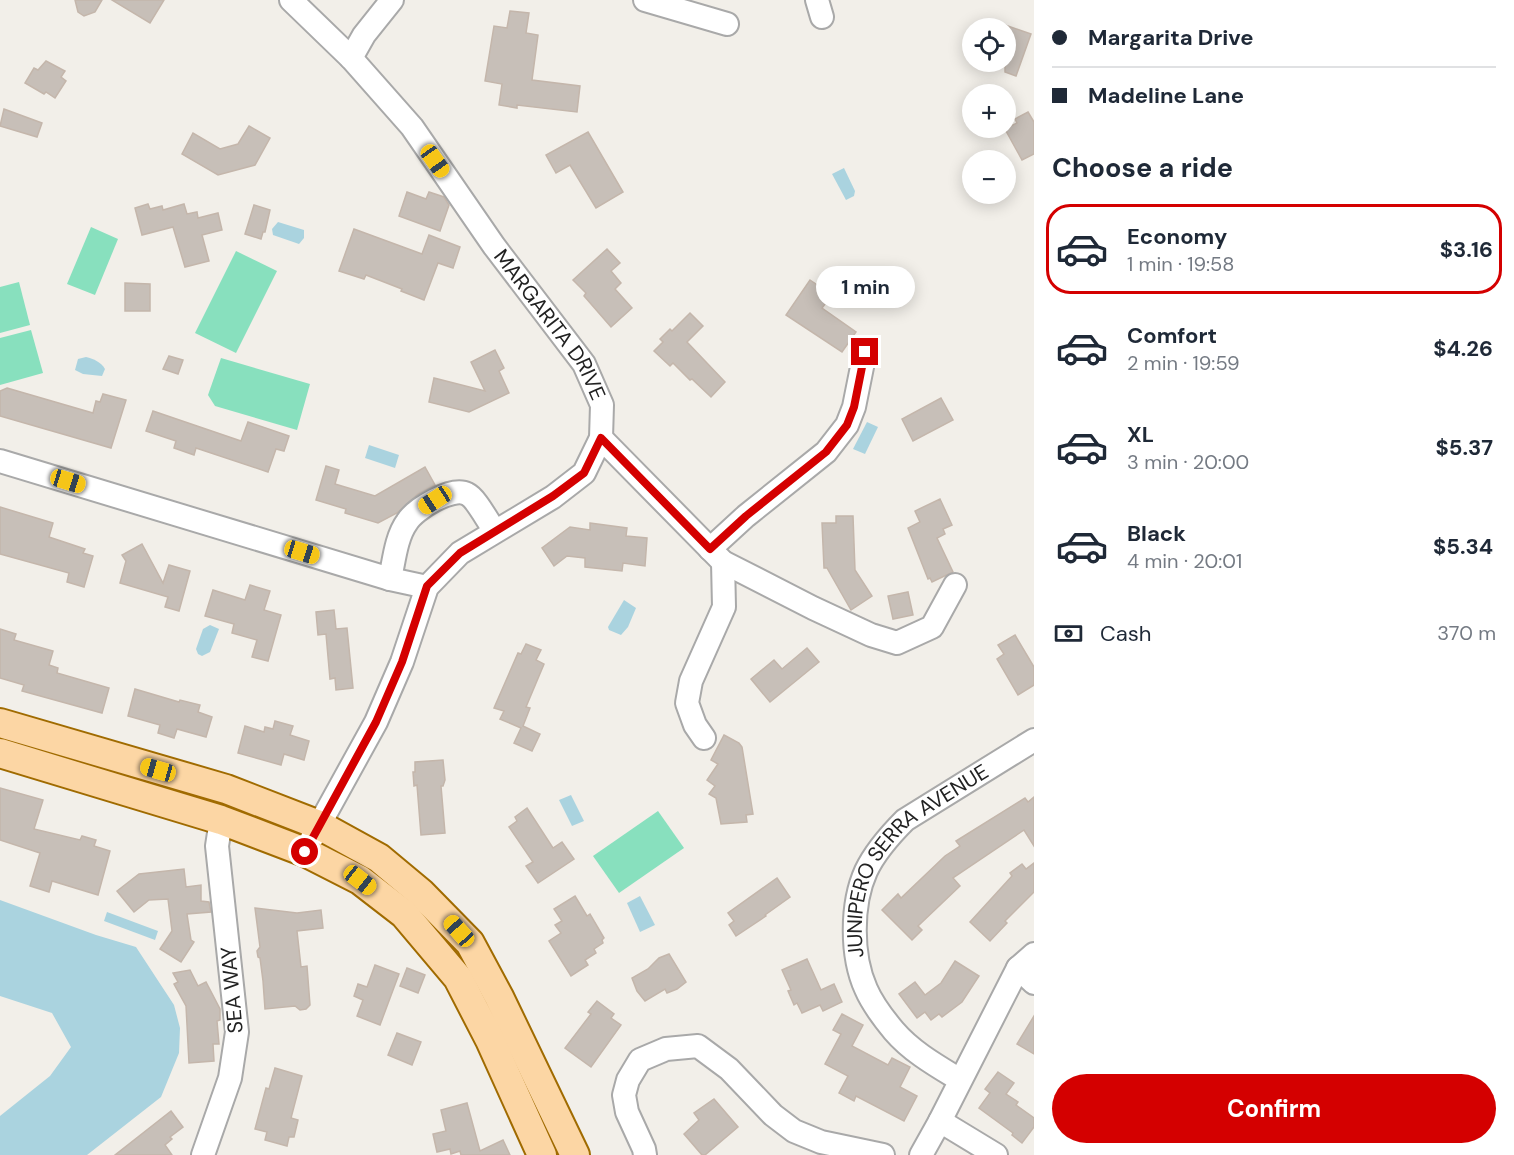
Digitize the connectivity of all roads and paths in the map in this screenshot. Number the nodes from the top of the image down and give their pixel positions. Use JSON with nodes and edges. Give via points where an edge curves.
{"nodes":[{"id":1,"x":291,"y":0,"type":"edge"},
{"id":2,"x":392,"y":0,"type":"edge"},
{"id":3,"x":645,"y":0,"type":"edge"},
{"id":4,"x":727,"y":24,"type":"dead end"},
{"id":5,"x":351,"y":58,"type":"junction"},
{"id":6,"x":865,"y":352,"type":"dead end"},
{"id":7,"x":601,"y":438,"type":"junction"},
{"id":8,"x":0,"y":461,"type":"edge"},
{"id":9,"x":495,"y":531,"type":"junction"},
{"id":10,"x":717,"y":555,"type":"junction"},
{"id":11,"x":390,"y":579,"type":"junction"},
{"id":12,"x":955,"y":585,"type":"dead end"},
{"id":13,"x":427,"y":586,"type":"junction"},
{"id":14,"x":0,"y":723,"type":"edge"},
{"id":15,"x":704,"y":738,"type":"dead end"},
{"id":16,"x":1034,"y":740,"type":"edge"},
{"id":17,"x":0,"y":753,"type":"edge"},
{"id":18,"x":221,"y":820,"type":"junction"},
{"id":19,"x":319,"y":825,"type":"junction"},
{"id":20,"x":305,"y":852,"type":"junction"},
{"id":21,"x":1029,"y":969,"type":"edge"},
{"id":22,"x":960,"y":1080,"type":"junction"},
{"id":23,"x":940,"y":1121,"type":"junction"},
{"id":24,"x":203,"y":1155,"type":"edge"},
{"id":25,"x":542,"y":1155,"type":"edge"},
{"id":26,"x":575,"y":1155,"type":"edge"},
{"id":27,"x":645,"y":1155,"type":"edge"},
{"id":28,"x":883,"y":1155,"type":"edge"},
{"id":29,"x":921,"y":1155,"type":"edge"},
{"id":30,"x":996,"y":1155,"type":"edge"}],
"edges":[{"from":1,"to":5,"type":"street","name":"MARGARITA DRIVE"},
{"from":2,"to":5,"type":"street"},
{"from":3,"to":4,"type":"street"},
{"from":5,"to":7,"type":"street","name":"MARGARITA DRIVE","via":[[412,127],[494,246],[584,364],[602,405]]},
{"from":6,"to":10,"type":"street","via":[[847,425],[826,452],[746,516]]},
{"from":7,"to":9,"type":"street","name":"MARGARITA DRIVE","via":[[584,473]]},
{"from":7,"to":10,"type":"street"},
{"from":8,"to":11,"type":"street"},
{"from":9,"to":11,"type":"street","via":[[467,493],[446,494],[408,520]]},
{"from":9,"to":13,"type":"street","name":"MARGARITA DRIVE","via":[[460,553]]},
{"from":10,"to":12,"type":"street","via":[[813,608],[897,643],[932,627]]},
{"from":10,"to":15,"type":"street","via":[[724,607],[691,681],[687,703]]},
{"from":11,"to":13,"type":"street"},
{"from":13,"to":19,"type":"street","name":"MARGARITA DRIVE","via":[[402,662],[376,722]]},
{"from":14,"to":19,"type":"main road","via":[[226,789]]},
{"from":16,"to":22,"type":"street","name":"JUNIPERO SERRA AVENUE","via":[[905,820],[886,839],[866,872],[855,912],[857,951],[866,989],[894,1031],[919,1054]]},
{"from":17,"to":18,"type":"main road"},
{"from":18,"to":20,"type":"main road"},
{"from":18,"to":24,"type":"street","name":"SEA WAY","via":[[217,846],[236,1015],[236,1049],[228,1085]]},
{"from":19,"to":20,"type":"street","name":"MARGARITA DRIVE"},
{"from":19,"to":26,"type":"main road","via":[[379,858],[421,893],[470,943]]},
{"from":20,"to":25,"type":"main road","via":[[360,880],[404,915],[458,978]]},
{"from":21,"to":22,"type":"street"},
{"from":22,"to":23,"type":"street"},
{"from":23,"to":29,"type":"street"},
{"from":23,"to":30,"type":"street"},
{"from":27,"to":28,"type":"street","via":[[627,1112],[624,1095],[628,1080],[640,1060],[666,1049],[698,1046],[729,1069],[794,1131],[821,1142]]}]}
